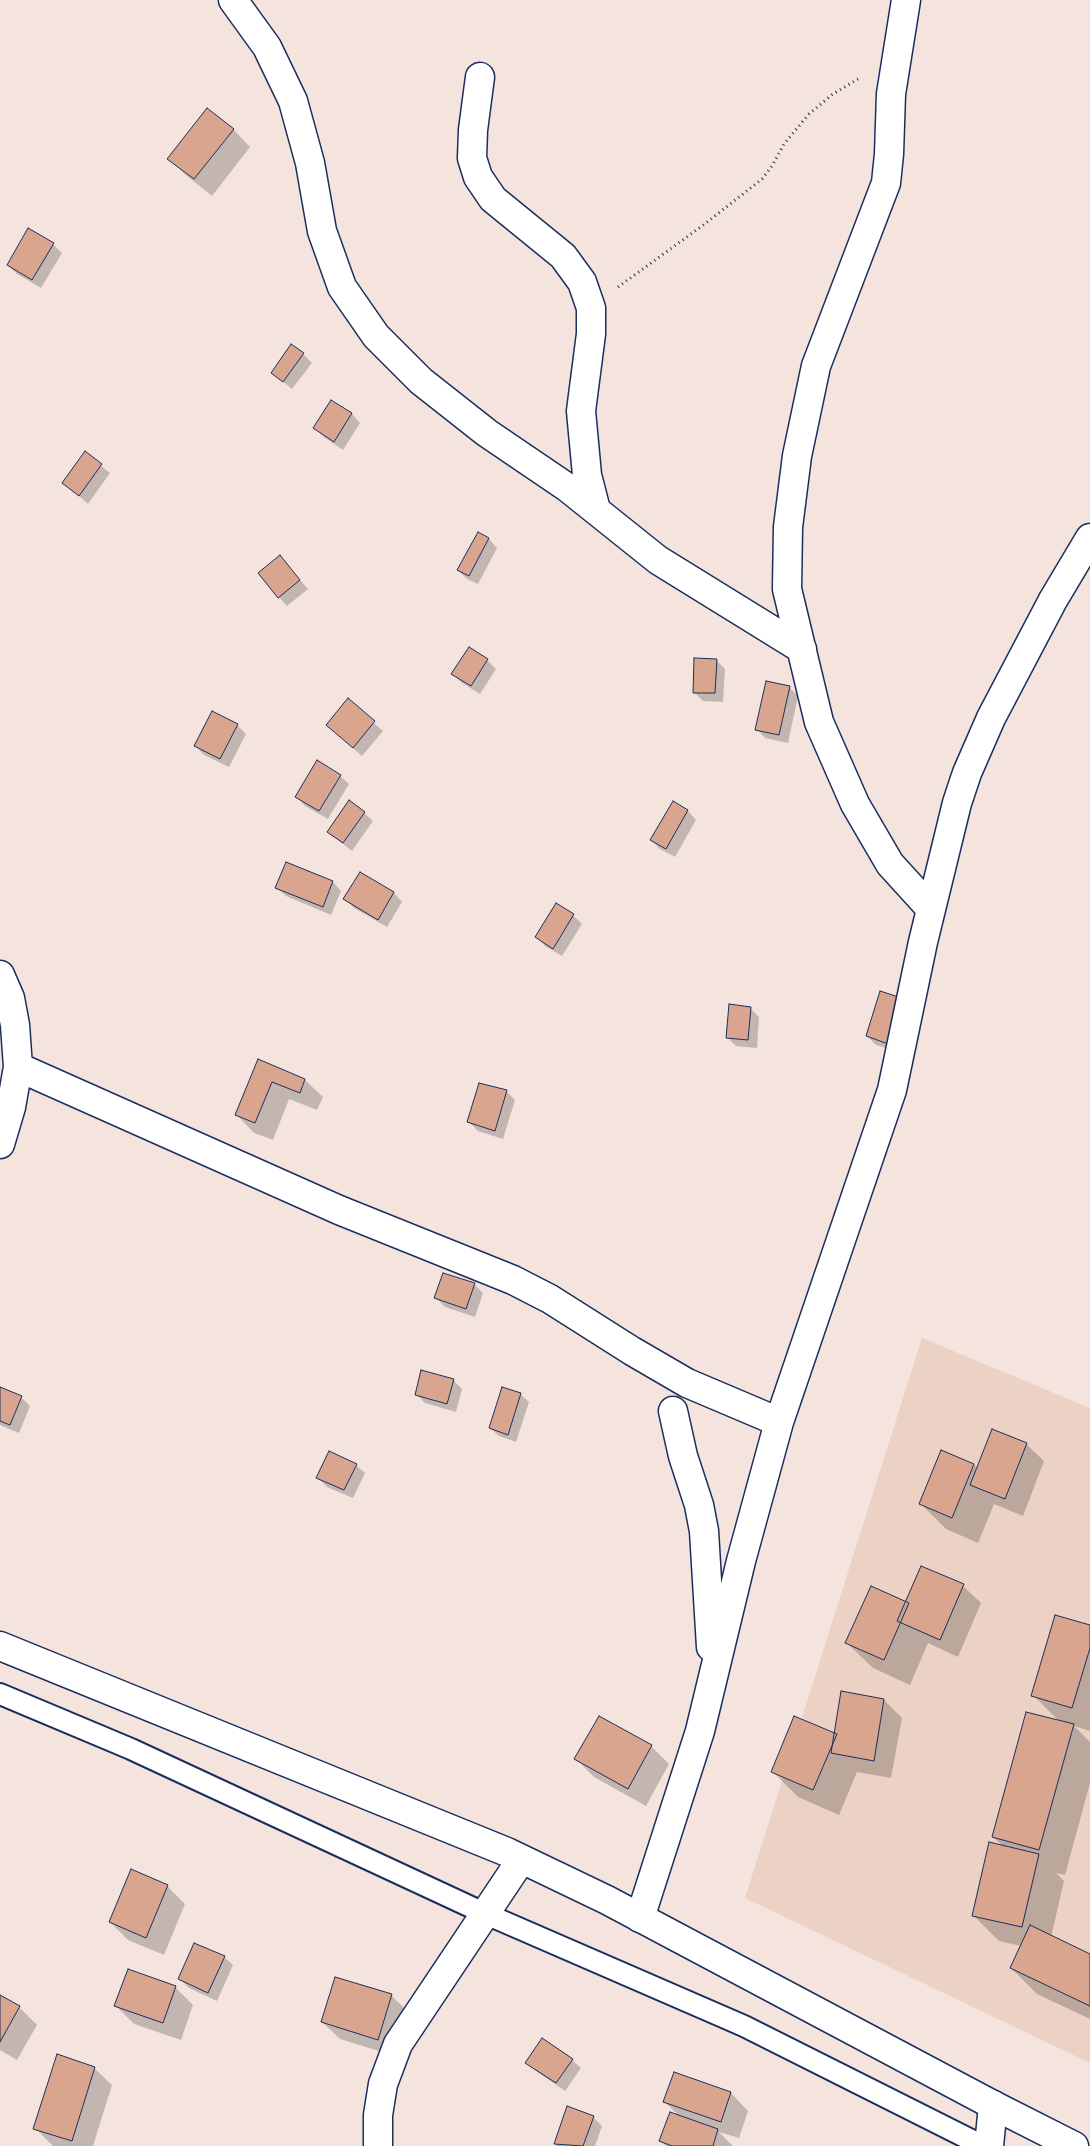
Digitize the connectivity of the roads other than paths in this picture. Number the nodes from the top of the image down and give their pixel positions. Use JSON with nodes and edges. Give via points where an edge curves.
{"nodes":[{"id":1,"x":233,"y":0,"type":"edge"},
{"id":2,"x":906,"y":0,"type":"edge"},
{"id":3,"x":480,"y":77,"type":"dead end"},
{"id":4,"x":596,"y":510,"type":"junction"},
{"id":5,"x":1090,"y":538,"type":"edge"},
{"id":6,"x":802,"y":649,"type":"junction"},
{"id":7,"x":931,"y":909,"type":"junction"},
{"id":8,"x":0,"y":975,"type":"edge"},
{"id":9,"x":18,"y":1067,"type":"junction"},
{"id":10,"x":0,"y":1144,"type":"edge"},
{"id":11,"x":673,"y":1411,"type":"dead end"},
{"id":12,"x":779,"y":1422,"type":"junction"},
{"id":13,"x":0,"y":1646,"type":"edge"},
{"id":14,"x":713,"y":1675,"type":"junction"},
{"id":15,"x":0,"y":1694,"type":"edge"},
{"id":16,"x":520,"y":1860,"type":"junction"},
{"id":17,"x":486,"y":1914,"type":"junction"},
{"id":18,"x":640,"y":1918,"type":"junction"},
{"id":19,"x":993,"y":2105,"type":"junction"},
{"id":20,"x":378,"y":2146,"type":"edge"},
{"id":21,"x":983,"y":2146,"type":"edge"},
{"id":22,"x":989,"y":2146,"type":"edge"},
{"id":23,"x":1074,"y":2146,"type":"edge"}],
"edges":[{"from":1,"to":4,"type":"street","via":[[267,47],[293,101],[326,240],[342,287],[376,336],[421,381],[487,433]]},
{"from":2,"to":6,"type":"street","via":[[891,94],[886,183],[816,366],[798,456],[788,527],[787,589]]},
{"from":3,"to":4,"type":"street","via":[[472,158],[478,177],[493,199],[563,256],[582,282],[591,308],[591,334],[581,411],[587,475]]},
{"from":4,"to":6,"type":"street","via":[[658,560]]},
{"from":5,"to":7,"type":"street","via":[[1053,600],[991,718],[971,764],[955,811]]},
{"from":6,"to":7,"type":"street","via":[[820,722],[855,804],[890,864]]},
{"from":7,"to":12,"type":"street","via":[[892,1090]]},
{"from":8,"to":9,"type":"street","via":[[11,1007]]},
{"from":9,"to":10,"type":"street"},
{"from":9,"to":12,"type":"street","via":[[364,1221],[513,1280],[550,1299],[687,1384]]},
{"from":11,"to":14,"type":"street","via":[[704,1531]]},
{"from":12,"to":14,"type":"street"},
{"from":13,"to":16,"type":"street"},
{"from":14,"to":18,"type":"street","via":[[700,1730]]},
{"from":15,"to":17,"type":"lane","via":[[131,1749]]},
{"from":16,"to":17,"type":"street"},
{"from":16,"to":18,"type":"street"},
{"from":17,"to":20,"type":"street","via":[[398,2044],[384,2084],[378,2115]]},
{"from":17,"to":21,"type":"lane","via":[[744,2026]]},
{"from":18,"to":19,"type":"street"},
{"from":19,"to":22,"type":"street"},
{"from":19,"to":23,"type":"street"}]}
